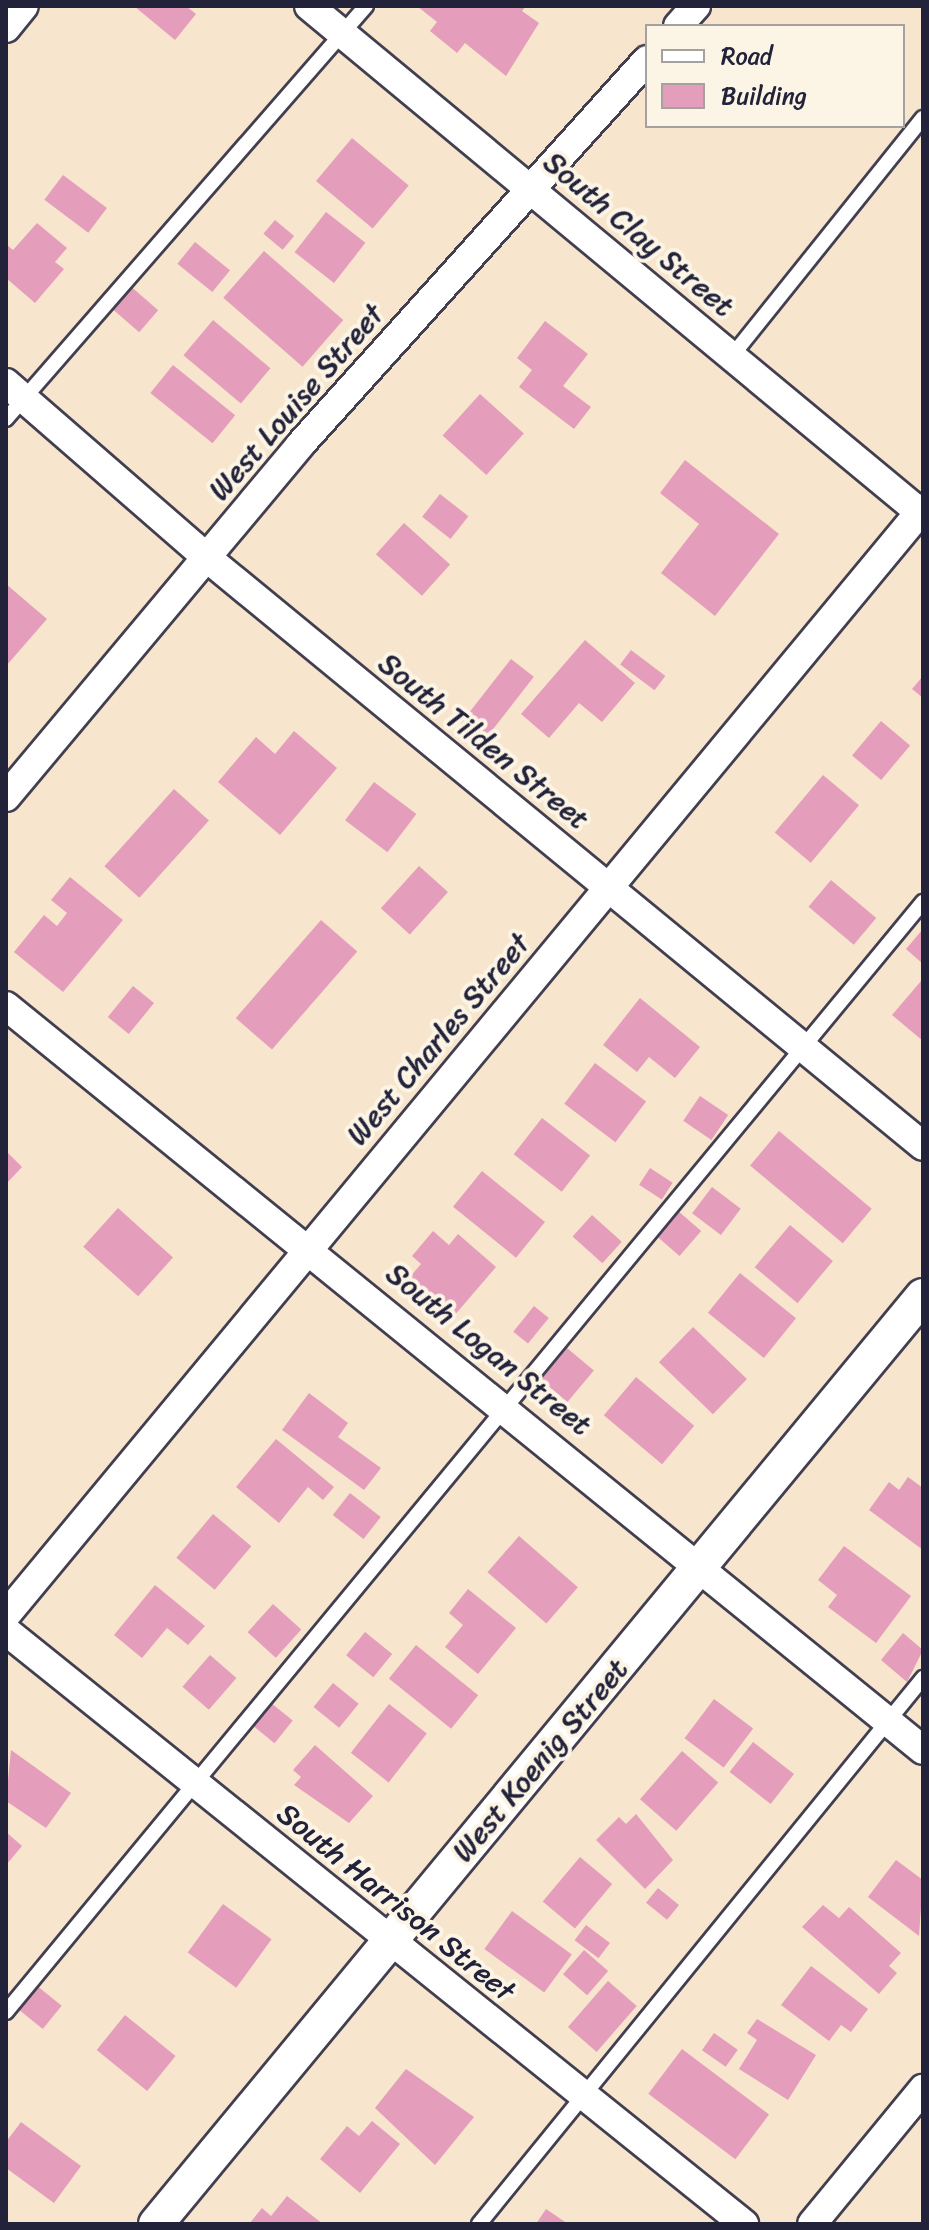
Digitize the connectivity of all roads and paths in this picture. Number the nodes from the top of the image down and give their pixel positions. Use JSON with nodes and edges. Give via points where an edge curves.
{"nodes":[{"id":1,"x":24,"y":6,"type":"edge"},
{"id":2,"x":309,"y":6,"type":"edge"},
{"id":3,"x":366,"y":6,"type":"edge"},
{"id":4,"x":696,"y":6,"type":"edge"},
{"id":5,"x":680,"y":24,"type":"edge"},
{"id":6,"x":6,"y":28,"type":"edge"},
{"id":7,"x":343,"y":33,"type":"junction"},
{"id":8,"x":645,"y":62,"type":"edge"},
{"id":9,"x":923,"y":118,"type":"edge"},
{"id":10,"x":532,"y":188,"type":"junction"},
{"id":11,"x":732,"y":356,"type":"junction"},
{"id":12,"x":12,"y":400,"type":"edge"},
{"id":13,"x":922,"y":512,"type":"edge"},
{"id":14,"x":206,"y":557,"type":"junction"},
{"id":15,"x":6,"y":797,"type":"edge"},
{"id":16,"x":608,"y":887,"type":"junction"},
{"id":17,"x":923,"y":902,"type":"edge"},
{"id":18,"x":6,"y":1006,"type":"edge"},
{"id":19,"x":803,"y":1048,"type":"junction"},
{"id":20,"x":923,"y":1146,"type":"edge"},
{"id":21,"x":310,"y":1247,"type":"junction"},
{"id":22,"x":923,"y":1296,"type":"edge"},
{"id":23,"x":508,"y":1408,"type":"junction"},
{"id":24,"x":701,"y":1566,"type":"junction"},
{"id":25,"x":6,"y":1615,"type":"edge"},
{"id":26,"x":6,"y":1631,"type":"edge"},
{"id":27,"x":923,"y":1678,"type":"edge"},
{"id":28,"x":888,"y":1720,"type":"junction"},
{"id":29,"x":923,"y":1750,"type":"edge"},
{"id":30,"x":195,"y":1784,"type":"junction"},
{"id":31,"x":389,"y":1941,"type":"junction"},
{"id":32,"x":6,"y":2012,"type":"edge"},
{"id":33,"x":923,"y":2089,"type":"edge"},
{"id":34,"x":583,"y":2096,"type":"junction"},
{"id":35,"x":156,"y":2224,"type":"edge"},
{"id":36,"x":479,"y":2224,"type":"edge"},
{"id":37,"x":744,"y":2224,"type":"edge"},
{"id":38,"x":812,"y":2224,"type":"edge"}],
"edges":[{"from":1,"to":6,"type":"street"},
{"from":2,"to":7,"type":"street","name":"South Clay Street"},
{"from":3,"to":7,"type":"lane"},
{"from":4,"to":5,"type":"street"},
{"from":7,"to":10,"type":"street","name":"South Clay Street"},
{"from":7,"to":12,"type":"lane"},
{"from":8,"to":10,"type":"street","name":"West Louise Street"},
{"from":9,"to":11,"type":"lane"},
{"from":10,"to":11,"type":"street","name":"South Clay Street"},
{"from":10,"to":14,"type":"street","name":"West Louise Street"},
{"from":11,"to":13,"type":"street","name":"South Clay Street"},
{"from":12,"to":14,"type":"street","name":"South Tilden Street"},
{"from":13,"to":16,"type":"street","name":"West Charles Street"},
{"from":14,"to":15,"type":"street","name":"West Louise Street"},
{"from":14,"to":16,"type":"street","name":"South Tilden Street"},
{"from":16,"to":19,"type":"street","name":"South Tilden Street"},
{"from":16,"to":21,"type":"street","name":"West Charles Street"},
{"from":17,"to":19,"type":"lane"},
{"from":18,"to":21,"type":"street","name":"South Logan Street"},
{"from":19,"to":20,"type":"street","name":"South Tilden Street"},
{"from":19,"to":23,"type":"lane"},
{"from":21,"to":23,"type":"street","name":"South Logan Street"},
{"from":21,"to":25,"type":"street","name":"West Charles Street"},
{"from":22,"to":24,"type":"street","name":"West Koenig Street"},
{"from":23,"to":24,"type":"street","name":"South Logan Street"},
{"from":23,"to":30,"type":"lane"},
{"from":24,"to":28,"type":"street","name":"South Logan Street"},
{"from":24,"to":31,"type":"street","name":"West Koenig Street"},
{"from":26,"to":30,"type":"street","name":"South Harrison Street"},
{"from":27,"to":28,"type":"lane"},
{"from":28,"to":29,"type":"street","name":"South Logan Street"},
{"from":28,"to":34,"type":"lane"},
{"from":30,"to":31,"type":"street","name":"South Harrison Street"},
{"from":30,"to":32,"type":"lane"},
{"from":31,"to":34,"type":"street","name":"South Harrison Street"},
{"from":31,"to":35,"type":"street","name":"West Koenig Street"},
{"from":33,"to":38,"type":"street"},
{"from":34,"to":36,"type":"lane"},
{"from":34,"to":37,"type":"street","name":"South Harrison Street"}]}
